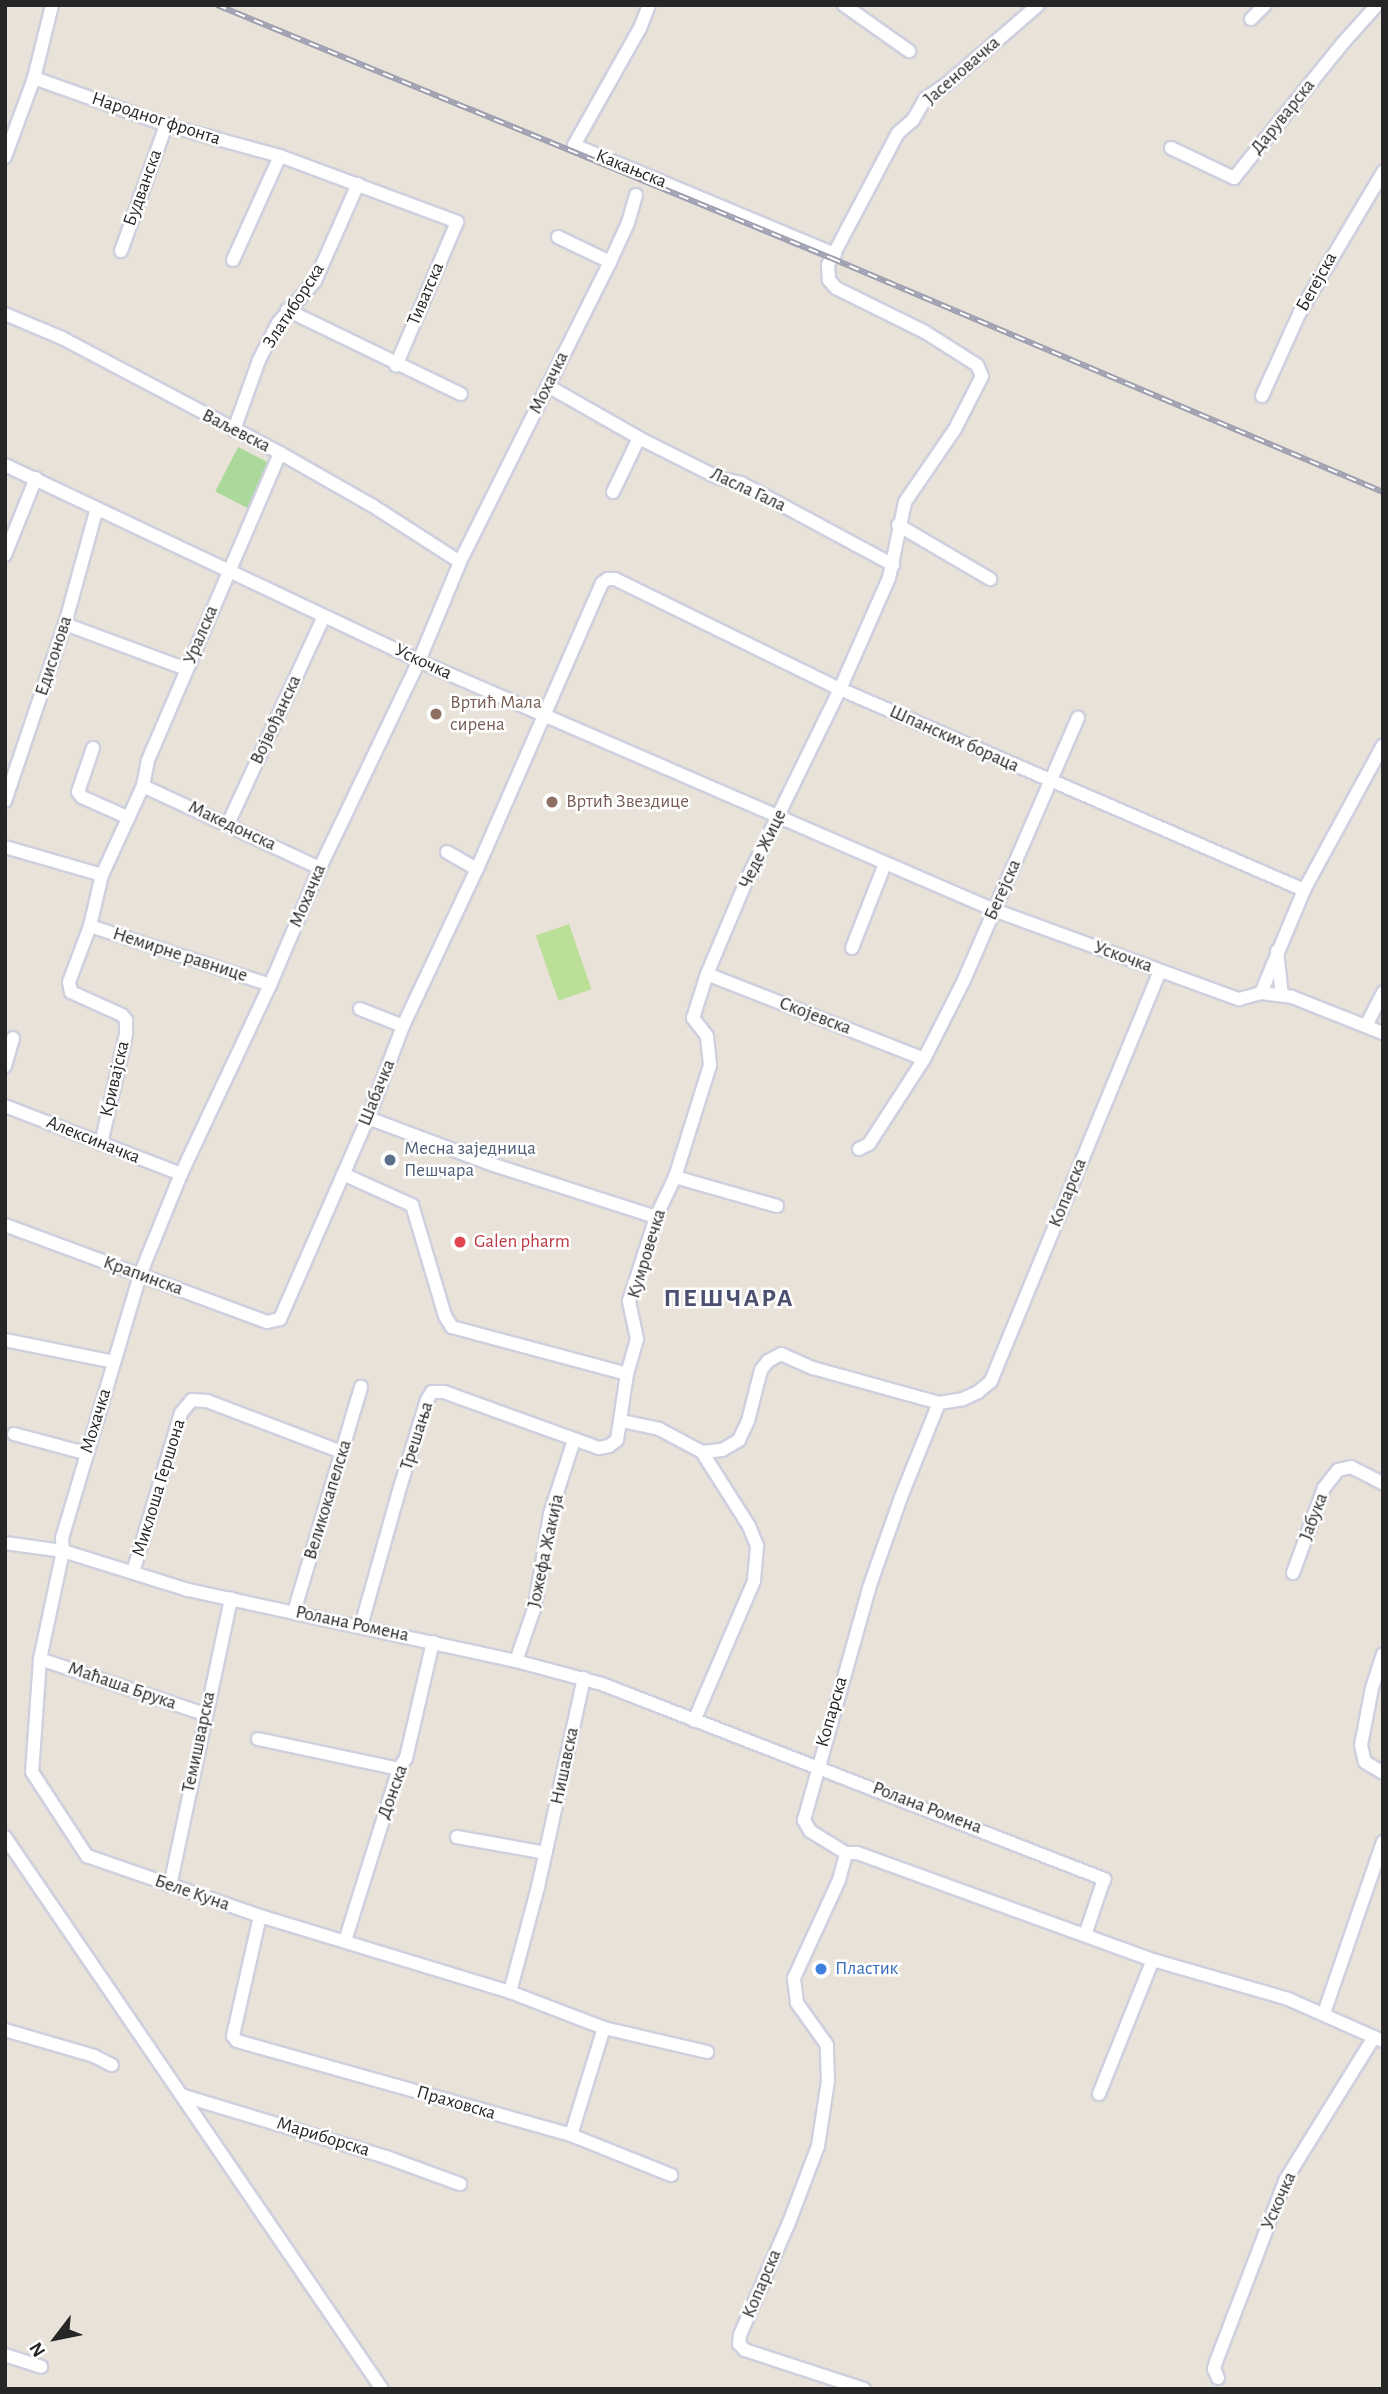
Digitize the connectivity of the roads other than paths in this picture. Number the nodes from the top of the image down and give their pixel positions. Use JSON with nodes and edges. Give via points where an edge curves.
{"nodes":[{"id":1,"x":52,"y":5,"type":"edge"},
{"id":2,"x":649,"y":5,"type":"edge"},
{"id":3,"x":844,"y":5,"type":"edge"},
{"id":4,"x":1038,"y":5,"type":"edge"},
{"id":5,"x":1265,"y":5,"type":"edge"},
{"id":6,"x":1377,"y":5,"type":"edge"},
{"id":7,"x":1251,"y":19,"type":"dead end"},
{"id":8,"x":909,"y":51,"type":"dead end"},
{"id":9,"x":34,"y":78,"type":"junction"},
{"id":10,"x":166,"y":125,"type":"junction"},
{"id":11,"x":1171,"y":148,"type":"dead end"},
{"id":12,"x":280,"y":156,"type":"junction"},
{"id":13,"x":5,"y":157,"type":"edge"},
{"id":14,"x":1383,"y":172,"type":"edge"},
{"id":15,"x":358,"y":184,"type":"junction"},
{"id":16,"x":636,"y":195,"type":"dead end"},
{"id":17,"x":457,"y":222,"type":"joint"},
{"id":18,"x":558,"y":237,"type":"dead end"},
{"id":19,"x":121,"y":251,"type":"dead end"},
{"id":20,"x":835,"y":254,"type":"junction"},
{"id":21,"x":233,"y":260,"type":"dead end"},
{"id":22,"x":610,"y":262,"type":"junction"},
{"id":23,"x":288,"y":310,"type":"junction"},
{"id":24,"x":5,"y":314,"type":"edge"},
{"id":25,"x":396,"y":366,"type":"junction"},
{"id":26,"x":548,"y":386,"type":"junction"},
{"id":27,"x":461,"y":394,"type":"dead end"},
{"id":28,"x":1262,"y":396,"type":"dead end"},
{"id":29,"x":234,"y":430,"type":"junction"},
{"id":30,"x":639,"y":438,"type":"junction"},
{"id":31,"x":280,"y":453,"type":"junction"},
{"id":32,"x":5,"y":465,"type":"edge"},
{"id":33,"x":36,"y":478,"type":"junction"},
{"id":34,"x":613,"y":492,"type":"dead end"},
{"id":35,"x":97,"y":508,"type":"junction"},
{"id":36,"x":898,"y":525,"type":"junction"},
{"id":37,"x":5,"y":555,"type":"edge"},
{"id":38,"x":460,"y":562,"type":"junction"},
{"id":39,"x":893,"y":565,"type":"junction"},
{"id":40,"x":229,"y":569,"type":"junction"},
{"id":41,"x":608,"y":579,"type":"joint"},
{"id":42,"x":990,"y":579,"type":"dead end"},
{"id":43,"x":324,"y":616,"type":"junction"},
{"id":44,"x":65,"y":624,"type":"junction"},
{"id":45,"x":419,"y":661,"type":"junction"},
{"id":46,"x":186,"y":669,"type":"junction"},
{"id":47,"x":840,"y":689,"type":"junction"},
{"id":48,"x":541,"y":716,"type":"junction"},
{"id":49,"x":1078,"y":719,"type":"dead end"},
{"id":50,"x":1383,"y":745,"type":"edge"},
{"id":51,"x":93,"y":748,"type":"dead end"},
{"id":52,"x":1051,"y":782,"type":"junction"},
{"id":53,"x":143,"y":786,"type":"junction"},
{"id":54,"x":5,"y":801,"type":"edge"},
{"id":55,"x":778,"y":817,"type":"junction"},
{"id":56,"x":129,"y":818,"type":"junction"},
{"id":57,"x":228,"y":824,"type":"junction"},
{"id":58,"x":5,"y":847,"type":"edge"},
{"id":59,"x":447,"y":852,"type":"dead end"},
{"id":60,"x":885,"y":864,"type":"junction"},
{"id":61,"x":320,"y":868,"type":"junction"},
{"id":62,"x":477,"y":869,"type":"junction"},
{"id":63,"x":102,"y":875,"type":"junction"},
{"id":64,"x":1304,"y":890,"type":"junction"},
{"id":65,"x":994,"y":910,"type":"junction"},
{"id":66,"x":90,"y":926,"type":"junction"},
{"id":67,"x":852,"y":948,"type":"dead end"},
{"id":68,"x":1276,"y":949,"type":"junction"},
{"id":69,"x":1160,"y":971,"type":"junction"},
{"id":70,"x":707,"y":974,"type":"junction"},
{"id":71,"x":270,"y":985,"type":"junction"},
{"id":72,"x":1383,"y":992,"type":"edge"},
{"id":73,"x":1261,"y":993,"type":"junction"},
{"id":74,"x":1282,"y":996,"type":"junction"},
{"id":75,"x":360,"y":1009,"type":"dead end"},
{"id":76,"x":403,"y":1026,"type":"junction"},
{"id":77,"x":1366,"y":1026,"type":"junction"},
{"id":78,"x":1383,"y":1033,"type":"edge"},
{"id":79,"x":9,"y":1043,"type":"edge"},
{"id":80,"x":923,"y":1059,"type":"junction"},
{"id":81,"x":5,"y":1066,"type":"edge"},
{"id":82,"x":5,"y":1106,"type":"edge"},
{"id":83,"x":368,"y":1118,"type":"junction"},
{"id":84,"x":101,"y":1144,"type":"junction"},
{"id":85,"x":859,"y":1149,"type":"dead end"},
{"id":86,"x":181,"y":1174,"type":"junction"},
{"id":87,"x":343,"y":1174,"type":"junction"},
{"id":88,"x":675,"y":1177,"type":"junction"},
{"id":89,"x":777,"y":1206,"type":"dead end"},
{"id":90,"x":656,"y":1217,"type":"junction"},
{"id":91,"x":5,"y":1225,"type":"edge"},
{"id":92,"x":140,"y":1275,"type":"junction"},
{"id":93,"x":280,"y":1319,"type":"joint"},
{"id":94,"x":5,"y":1340,"type":"edge"},
{"id":95,"x":114,"y":1362,"type":"junction"},
{"id":96,"x":627,"y":1374,"type":"junction"},
{"id":97,"x":361,"y":1387,"type":"dead end"},
{"id":98,"x":939,"y":1403,"type":"junction"},
{"id":99,"x":622,"y":1421,"type":"junction"},
{"id":100,"x":14,"y":1434,"type":"dead end"},
{"id":101,"x":574,"y":1440,"type":"junction"},
{"id":102,"x":702,"y":1451,"type":"junction"},
{"id":103,"x":342,"y":1452,"type":"junction"},
{"id":104,"x":85,"y":1453,"type":"junction"},
{"id":105,"x":1383,"y":1483,"type":"edge"},
{"id":106,"x":5,"y":1543,"type":"edge"},
{"id":107,"x":63,"y":1552,"type":"junction"},
{"id":108,"x":133,"y":1572,"type":"junction"},
{"id":109,"x":1293,"y":1573,"type":"dead end"},
{"id":110,"x":231,"y":1598,"type":"junction"},
{"id":111,"x":294,"y":1612,"type":"junction"},
{"id":112,"x":361,"y":1626,"type":"junction"},
{"id":113,"x":433,"y":1642,"type":"junction"},
{"id":114,"x":1383,"y":1654,"type":"edge"},
{"id":115,"x":40,"y":1659,"type":"junction"},
{"id":116,"x":516,"y":1661,"type":"junction"},
{"id":117,"x":584,"y":1678,"type":"junction"},
{"id":118,"x":204,"y":1714,"type":"junction"},
{"id":119,"x":694,"y":1721,"type":"junction"},
{"id":120,"x":258,"y":1739,"type":"dead end"},
{"id":121,"x":817,"y":1765,"type":"junction"},
{"id":122,"x":399,"y":1769,"type":"junction"},
{"id":123,"x":1383,"y":1773,"type":"edge"},
{"id":124,"x":5,"y":1837,"type":"edge"},
{"id":125,"x":457,"y":1837,"type":"dead end"},
{"id":126,"x":1383,"y":1842,"type":"edge"},
{"id":127,"x":546,"y":1853,"type":"junction"},
{"id":128,"x":846,"y":1853,"type":"junction"},
{"id":129,"x":170,"y":1886,"type":"junction"},
{"id":130,"x":260,"y":1916,"type":"junction"},
{"id":131,"x":1086,"y":1935,"type":"junction"},
{"id":132,"x":345,"y":1941,"type":"junction"},
{"id":133,"x":1153,"y":1960,"type":"junction"},
{"id":134,"x":510,"y":1992,"type":"junction"},
{"id":135,"x":1324,"y":2013,"type":"junction"},
{"id":136,"x":604,"y":2028,"type":"junction"},
{"id":137,"x":5,"y":2030,"type":"edge"},
{"id":138,"x":1378,"y":2039,"type":"edge"},
{"id":139,"x":707,"y":2052,"type":"dead end"},
{"id":140,"x":112,"y":2065,"type":"dead end"},
{"id":141,"x":1099,"y":2094,"type":"dead end"},
{"id":142,"x":184,"y":2096,"type":"junction"},
{"id":143,"x":571,"y":2135,"type":"junction"},
{"id":144,"x":671,"y":2175,"type":"dead end"},
{"id":145,"x":460,"y":2184,"type":"dead end"},
{"id":146,"x":5,"y":2355,"type":"edge"},
{"id":147,"x":41,"y":2367,"type":"dead end"},
{"id":148,"x":1218,"y":2378,"type":"dead end"},
{"id":149,"x":382,"y":2389,"type":"edge"},
{"id":150,"x":864,"y":2389,"type":"edge"}],
"edges":[{"from":1,"to":9,"type":"street"},
{"from":2,"to":20,"type":"street","name":"Какањска","via":[[574,145]]},
{"from":3,"to":8,"type":"street","via":[[854,20]]},
{"from":4,"to":20,"type":"street","name":"Јасеновачка","via":[[925,99],[913,120],[898,133]]},
{"from":5,"to":7,"type":"street"},
{"from":6,"to":11,"type":"street","name":"Даруварска","via":[[1234,178]]},
{"from":9,"to":10,"type":"street","name":"Народног фронта"},
{"from":9,"to":13,"type":"street"},
{"from":10,"to":12,"type":"street","name":"Народног фронта"},
{"from":10,"to":19,"type":"street","name":"Будванска"},
{"from":12,"to":15,"type":"street","name":"Народног фронта"},
{"from":12,"to":21,"type":"street"},
{"from":14,"to":28,"type":"street","name":"Бегејска","via":[[1300,312]]},
{"from":15,"to":17,"type":"street","name":"Народног фронта"},
{"from":15,"to":23,"type":"street","name":"Златиборска","via":[[315,281]]},
{"from":16,"to":22,"type":"street","name":"Мохачка"},
{"from":17,"to":25,"type":"street","name":"Тиватска"},
{"from":18,"to":22,"type":"street"},
{"from":20,"to":36,"type":"street","name":"Чеде Жице","via":[[827,272],[836,288],[925,332],[976,365],[982,376],[955,429],[905,502]]},
{"from":22,"to":26,"type":"street","name":"Мохачка"},
{"from":23,"to":25,"type":"street"},
{"from":23,"to":29,"type":"street","name":"Златиборска","via":[[259,360]]},
{"from":24,"to":29,"type":"street","name":"Ваљевска","via":[[62,338]]},
{"from":25,"to":27,"type":"street"},
{"from":26,"to":30,"type":"street","name":"Ласла Гала"},
{"from":26,"to":38,"type":"street","name":"Мохачка"},
{"from":29,"to":31,"type":"street","name":"Ваљевска"},
{"from":30,"to":34,"type":"street"},
{"from":30,"to":39,"type":"street","name":"Ласла Гала","via":[[719,478],[741,483]]},
{"from":31,"to":38,"type":"street","name":"Ваљевска"},
{"from":31,"to":40,"type":"street","name":"Уралска"},
{"from":32,"to":33,"type":"street","name":"Ускочка"},
{"from":33,"to":35,"type":"street","name":"Ускочка"},
{"from":33,"to":37,"type":"street"},
{"from":35,"to":40,"type":"street","name":"Ускочка"},
{"from":35,"to":44,"type":"street","name":"Едисонова"},
{"from":36,"to":39,"type":"street","name":"Чеде Жице"},
{"from":36,"to":42,"type":"street"},
{"from":38,"to":45,"type":"street","name":"Мохачка"},
{"from":39,"to":47,"type":"street","name":"Чеде Жице"},
{"from":40,"to":43,"type":"street","name":"Ускочка"},
{"from":40,"to":46,"type":"street","name":"Уралска"},
{"from":41,"to":47,"type":"street","name":"Шпанских бораца"},
{"from":41,"to":48,"type":"street","name":"Шабачка","via":[[602,583]]},
{"from":43,"to":45,"type":"street","name":"Ускочка"},
{"from":43,"to":57,"type":"street","name":"Војвођанска"},
{"from":44,"to":46,"type":"street"},
{"from":44,"to":54,"type":"street","name":"Едисонова"},
{"from":45,"to":48,"type":"street","name":"Ускочка"},
{"from":45,"to":61,"type":"street","name":"Мохачка"},
{"from":46,"to":53,"type":"street","name":"Уралска","via":[[148,760]]},
{"from":47,"to":52,"type":"street","name":"Шпанских бораца"},
{"from":47,"to":55,"type":"street","name":"Чеде Жице"},
{"from":48,"to":55,"type":"street","name":"Ускочка"},
{"from":48,"to":62,"type":"street","name":"Шабачка"},
{"from":49,"to":52,"type":"street","name":"Бегејска"},
{"from":50,"to":64,"type":"street"},
{"from":51,"to":56,"type":"street","via":[[78,792]]},
{"from":52,"to":64,"type":"street","name":"Шпанских бораца"},
{"from":52,"to":65,"type":"street","name":"Бегејска"},
{"from":53,"to":56,"type":"street","name":"Уралска"},
{"from":53,"to":57,"type":"street","name":"Македонска"},
{"from":55,"to":60,"type":"street","name":"Ускочка"},
{"from":55,"to":70,"type":"street","name":"Чеде Жице"},
{"from":56,"to":63,"type":"street","name":"Уралска"},
{"from":57,"to":61,"type":"street","name":"Македонска"},
{"from":58,"to":63,"type":"street"},
{"from":59,"to":62,"type":"street"},
{"from":60,"to":65,"type":"street","name":"Ускочка"},
{"from":60,"to":67,"type":"street"},
{"from":61,"to":71,"type":"street","name":"Мохачка"},
{"from":62,"to":76,"type":"street","name":"Шабачка"},
{"from":63,"to":66,"type":"street","name":"Уралска"},
{"from":64,"to":68,"type":"street"},
{"from":65,"to":69,"type":"street","name":"Ускочка"},
{"from":65,"to":80,"type":"street","name":"Бегејска"},
{"from":66,"to":71,"type":"street","name":"Немирне равнице"},
{"from":66,"to":84,"type":"street","name":"Кривајска","via":[[69,982],[71,992],[126,1020]]},
{"from":68,"to":73,"type":"street"},
{"from":68,"to":74,"type":"street"},
{"from":69,"to":73,"type":"street","name":"Ускочка","via":[[1239,999]]},
{"from":69,"to":98,"type":"street","name":"Копарска","via":[[991,1381],[963,1399]]},
{"from":70,"to":80,"type":"street","name":"Скојевска"},
{"from":70,"to":88,"type":"street","name":"Чеде Жице","via":[[693,1018],[707,1036],[710,1065]]},
{"from":71,"to":86,"type":"street","name":"Мохачка"},
{"from":72,"to":77,"type":"street"},
{"from":73,"to":74,"type":"street","name":"Ускочка"},
{"from":74,"to":77,"type":"street","name":"Ускочка"},
{"from":75,"to":76,"type":"street"},
{"from":76,"to":83,"type":"street","name":"Шабачка"},
{"from":77,"to":78,"type":"street","name":"Ускочка"},
{"from":79,"to":81,"type":"street"},
{"from":80,"to":85,"type":"street","name":"Бегејска","via":[[869,1144]]},
{"from":82,"to":84,"type":"street","name":"Алексиначка"},
{"from":83,"to":87,"type":"street","name":"Шабачка"},
{"from":83,"to":90,"type":"street"},
{"from":84,"to":86,"type":"street","name":"Алексиначка"},
{"from":86,"to":92,"type":"street","name":"Мохачка"},
{"from":87,"to":93,"type":"street","name":"Шабачка"},
{"from":87,"to":96,"type":"street","via":[[412,1205],[452,1327]]},
{"from":88,"to":89,"type":"street"},
{"from":88,"to":90,"type":"street","name":"Кумровечка"},
{"from":90,"to":96,"type":"street","name":"Кумровечка","via":[[629,1301],[637,1339]]},
{"from":91,"to":92,"type":"street","name":"Крапинска"},
{"from":92,"to":93,"type":"street","name":"Крапинска","via":[[267,1322]]},
{"from":92,"to":95,"type":"street","name":"Мохачка"},
{"from":94,"to":95,"type":"street"},
{"from":95,"to":104,"type":"street","name":"Мохачка"},
{"from":96,"to":99,"type":"street","name":"Кумровечка"},
{"from":97,"to":103,"type":"street","name":"Великокапелска"},
{"from":98,"to":102,"type":"street","via":[[820,1370],[781,1354],[761,1370],[738,1440],[722,1450]]},
{"from":98,"to":121,"type":"street","name":"Копарска","via":[[869,1588]]},
{"from":99,"to":101,"type":"street","name":"Кумровечка","via":[[617,1440],[609,1446],[599,1448]]},
{"from":99,"to":102,"type":"street","via":[[659,1429]]},
{"from":100,"to":104,"type":"street"},
{"from":101,"to":112,"type":"street","name":"Трешања","via":[[444,1392],[432,1392]]},
{"from":101,"to":116,"type":"street","name":"Јожефа Жакија","via":[[550,1514],[535,1606]]},
{"from":102,"to":119,"type":"street","via":[[754,1536],[758,1557],[742,1612]]},
{"from":103,"to":108,"type":"street","name":"Миклоша Гершона","via":[[207,1401],[192,1400],[181,1413]]},
{"from":103,"to":111,"type":"street","name":"Великокапелска"},
{"from":104,"to":107,"type":"street","name":"Мохачка","via":[[62,1538]]},
{"from":105,"to":109,"type":"street","name":"Јабука","via":[[1351,1467],[1338,1469],[1324,1488]]},
{"from":106,"to":107,"type":"street","name":"Ролана Ромена"},
{"from":107,"to":108,"type":"street","name":"Ролана Ромена"},
{"from":107,"to":115,"type":"street","name":"Беле Куна"},
{"from":108,"to":110,"type":"street","name":"Ролана Ромена"},
{"from":110,"to":111,"type":"street","name":"Ролана Ромена"},
{"from":110,"to":118,"type":"street","name":"Темишварска"},
{"from":111,"to":112,"type":"street","name":"Ролана Ромена"},
{"from":112,"to":113,"type":"street","name":"Ролана Ромена"},
{"from":113,"to":116,"type":"street","name":"Ролана Ромена"},
{"from":113,"to":122,"type":"street","name":"Донска","via":[[406,1758]]},
{"from":114,"to":123,"type":"street","via":[[1361,1745],[1365,1762]]},
{"from":115,"to":118,"type":"street","name":"Маћаша Брука"},
{"from":115,"to":129,"type":"street","name":"Беле Куна","via":[[32,1772],[87,1856]]},
{"from":116,"to":117,"type":"street","name":"Ролана Ромена"},
{"from":117,"to":119,"type":"street","name":"Ролана Ромена"},
{"from":117,"to":127,"type":"street","name":"Нишавска"},
{"from":118,"to":129,"type":"street","name":"Темишварска"},
{"from":119,"to":121,"type":"street","name":"Ролана Ромена"},
{"from":120,"to":122,"type":"street"},
{"from":121,"to":128,"type":"street","name":"Копарска","via":[[804,1820],[810,1831]]},
{"from":121,"to":131,"type":"street","name":"Ролана Ромена","via":[[1104,1879]]},
{"from":122,"to":132,"type":"street","name":"Донска"},
{"from":124,"to":142,"type":"street"},
{"from":125,"to":127,"type":"street"},
{"from":126,"to":135,"type":"street"},
{"from":127,"to":134,"type":"street","name":"Нишавска"},
{"from":128,"to":131,"type":"street","via":[[857,1853]]},
{"from":128,"to":150,"type":"street","name":"Копарска","via":[[839,1880],[794,1978],[797,2003],[827,2045],[828,2081],[818,2146],[739,2344],[745,2350]]},
{"from":129,"to":130,"type":"street","name":"Беле Куна"},
{"from":130,"to":132,"type":"street","name":"Беле Куна"},
{"from":130,"to":143,"type":"street","name":"Праховска","via":[[233,2036],[237,2041]]},
{"from":131,"to":133,"type":"street"},
{"from":132,"to":134,"type":"street","name":"Беле Куна"},
{"from":133,"to":135,"type":"street"},
{"from":133,"to":141,"type":"street"},
{"from":134,"to":136,"type":"street","name":"Беле Куна"},
{"from":135,"to":138,"type":"street"},
{"from":136,"to":139,"type":"street","name":"Беле Куна"},
{"from":136,"to":143,"type":"street"},
{"from":137,"to":140,"type":"street"},
{"from":138,"to":148,"type":"street","name":"Ускочка","via":[[1286,2179],[1216,2362]]},
{"from":142,"to":145,"type":"street","name":"Мариборска"},
{"from":142,"to":149,"type":"street"},
{"from":143,"to":144,"type":"street","name":"Праховска"},
{"from":146,"to":147,"type":"street"}]}
